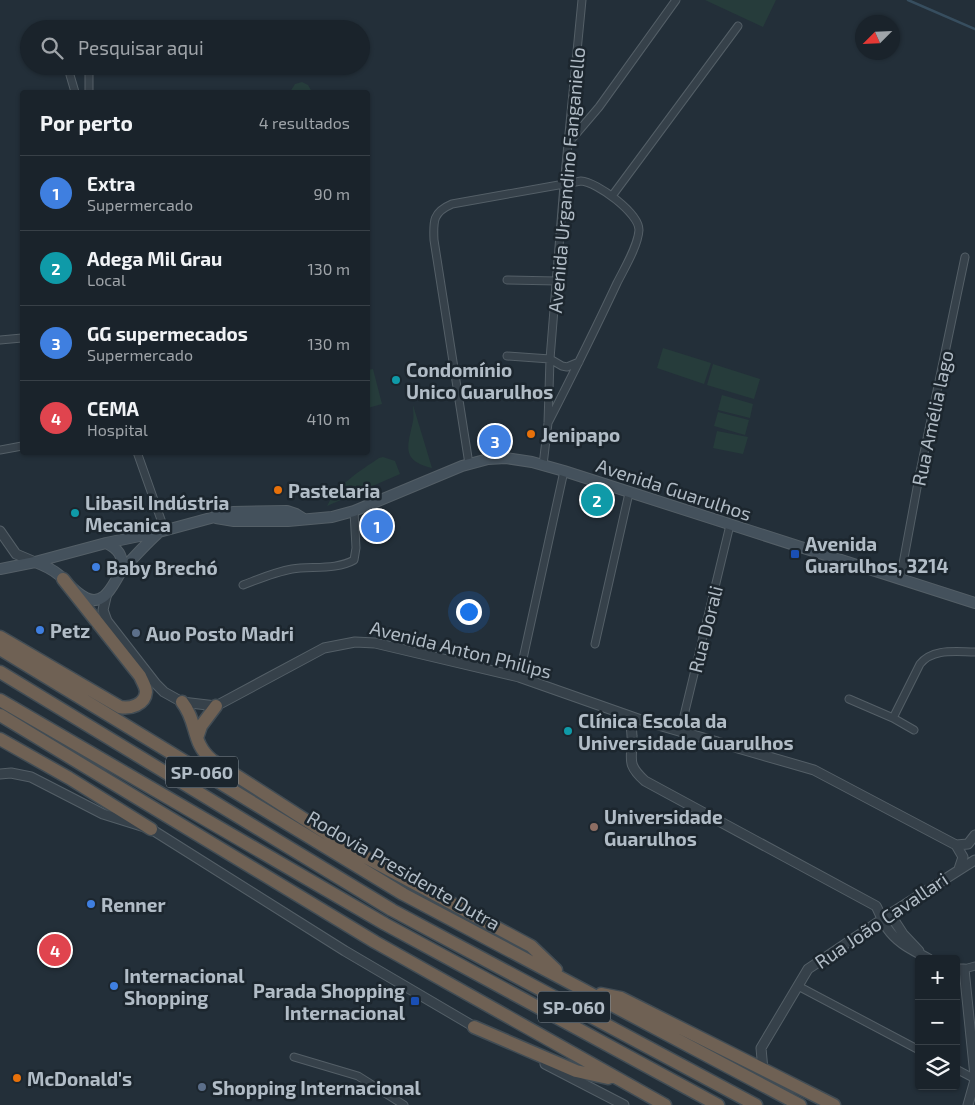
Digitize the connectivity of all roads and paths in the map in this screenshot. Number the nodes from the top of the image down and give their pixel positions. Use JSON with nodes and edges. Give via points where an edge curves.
{"nodes":[{"id":1,"x":588,"y":0,"type":"edge"},
{"id":2,"x":676,"y":0,"type":"edge"},
{"id":3,"x":581,"y":4,"type":"edge"},
{"id":4,"x":738,"y":26,"type":"dead end"},
{"id":5,"x":70,"y":75,"type":"edge"},
{"id":6,"x":89,"y":75,"type":"edge"},
{"id":7,"x":74,"y":90,"type":"edge"},
{"id":8,"x":89,"y":90,"type":"edge"},
{"id":9,"x":570,"y":142,"type":"junction"},
{"id":10,"x":564,"y":184,"type":"junction"},
{"id":11,"x":612,"y":196,"type":"junction"},
{"id":12,"x":965,"y":257,"type":"dead end"},
{"id":13,"x":508,"y":280,"type":"dead end"},
{"id":14,"x":557,"y":281,"type":"junction"},
{"id":15,"x":20,"y":338,"type":"edge"},
{"id":16,"x":0,"y":340,"type":"edge"},
{"id":17,"x":508,"y":356,"type":"dead end"},
{"id":18,"x":550,"y":359,"type":"junction"},
{"id":19,"x":579,"y":362,"type":"junction"},
{"id":20,"x":548,"y":423,"type":"junction"},
{"id":21,"x":20,"y":446,"type":"edge"},
{"id":22,"x":0,"y":450,"type":"edge"},
{"id":23,"x":138,"y":455,"type":"edge"},
{"id":24,"x":469,"y":464,"type":"junction"},
{"id":25,"x":544,"y":465,"type":"junction"},
{"id":26,"x":564,"y":472,"type":"junction"},
{"id":27,"x":629,"y":493,"type":"junction"},
{"id":28,"x":354,"y":511,"type":"junction"},
{"id":29,"x":730,"y":525,"type":"junction"},
{"id":30,"x":0,"y":531,"type":"edge"},
{"id":31,"x":162,"y":532,"type":"junction"},
{"id":32,"x":106,"y":543,"type":"junction"},
{"id":33,"x":35,"y":562,"type":"junction"},
{"id":34,"x":2,"y":568,"type":"edge"},
{"id":35,"x":123,"y":569,"type":"junction"},
{"id":36,"x":63,"y":579,"type":"junction"},
{"id":37,"x":900,"y":580,"type":"junction"},
{"id":38,"x":243,"y":585,"type":"dead end"},
{"id":39,"x":107,"y":593,"type":"junction"},
{"id":40,"x":975,"y":603,"type":"edge"},
{"id":41,"x":0,"y":637,"type":"edge"},
{"id":42,"x":594,"y":644,"type":"dead end"},
{"id":43,"x":6,"y":647,"type":"edge"},
{"id":44,"x":975,"y":652,"type":"edge"},
{"id":45,"x":0,"y":672,"type":"edge"},
{"id":46,"x":519,"y":677,"type":"junction"},
{"id":47,"x":849,"y":699,"type":"dead end"},
{"id":48,"x":0,"y":700,"type":"edge"},
{"id":49,"x":182,"y":702,"type":"junction"},
{"id":50,"x":216,"y":706,"type":"junction"},
{"id":51,"x":0,"y":715,"type":"edge"},
{"id":52,"x":628,"y":716,"type":"junction"},
{"id":53,"x":893,"y":718,"type":"junction"},
{"id":54,"x":641,"y":720,"type":"junction"},
{"id":55,"x":914,"y":730,"type":"dead end"},
{"id":56,"x":680,"y":732,"type":"junction"},
{"id":57,"x":632,"y":735,"type":"junction"},
{"id":58,"x":0,"y":739,"type":"edge"},
{"id":59,"x":197,"y":740,"type":"junction"},
{"id":60,"x":0,"y":774,"type":"edge"},
{"id":61,"x":151,"y":828,"type":"junction"},
{"id":62,"x":974,"y":841,"type":"edge"},
{"id":63,"x":956,"y":845,"type":"junction"},
{"id":64,"x":975,"y":860,"type":"edge"},
{"id":65,"x":959,"y":869,"type":"junction"},
{"id":66,"x":890,"y":914,"type":"junction"},
{"id":67,"x":882,"y":920,"type":"junction"},
{"id":68,"x":922,"y":955,"type":"edge"},
{"id":69,"x":924,"y":955,"type":"edge"},
{"id":70,"x":975,"y":966,"type":"edge"},
{"id":71,"x":960,"y":969,"type":"edge"},
{"id":72,"x":567,"y":981,"type":"junction"},
{"id":73,"x":798,"y":986,"type":"junction"},
{"id":74,"x":589,"y":991,"type":"junction"},
{"id":75,"x":474,"y":1027,"type":"junction"},
{"id":76,"x":915,"y":1048,"type":"edge"},
{"id":77,"x":294,"y":1056,"type":"dead end"},
{"id":78,"x":763,"y":1070,"type":"junction"},
{"id":79,"x":960,"y":1071,"type":"edge"},
{"id":80,"x":975,"y":1079,"type":"edge"},
{"id":81,"x":623,"y":1082,"type":"junction"},
{"id":82,"x":404,"y":1105,"type":"edge"},
{"id":83,"x":624,"y":1105,"type":"edge"},
{"id":84,"x":664,"y":1105,"type":"edge"},
{"id":85,"x":718,"y":1105,"type":"edge"},
{"id":86,"x":756,"y":1105,"type":"edge"},
{"id":87,"x":800,"y":1105,"type":"edge"},
{"id":88,"x":834,"y":1105,"type":"edge"},
{"id":89,"x":968,"y":1105,"type":"edge"}],
"edges":[{"from":1,"to":3,"type":"street"},
{"from":2,"to":9,"type":"street"},
{"from":3,"to":9,"type":"street","name":"Avenida Urgandino Fanganiello"},
{"from":4,"to":11,"type":"street"},
{"from":5,"to":7,"type":"street"},
{"from":6,"to":8,"type":"street"},
{"from":9,"to":10,"type":"street","name":"Avenida Urgandino Fanganiello"},
{"from":10,"to":11,"type":"street","via":[[588,181]]},
{"from":10,"to":14,"type":"street","name":"Avenida Urgandino Fanganiello"},
{"from":10,"to":24,"type":"street","via":[[452,204],[444,207],[435,218],[434,240]]},
{"from":11,"to":19,"type":"street","via":[[637,222],[638,235]]},
{"from":12,"to":37,"type":"street","name":"Rua Amélia lago"},
{"from":13,"to":14,"type":"street"},
{"from":14,"to":18,"type":"street","name":"Avenida Urgandino Fanganiello"},
{"from":15,"to":16,"type":"street"},
{"from":17,"to":18,"type":"street"},
{"from":18,"to":19,"type":"street","via":[[567,367]]},
{"from":18,"to":20,"type":"street","name":"Avenida Urgandino Fanganiello"},
{"from":19,"to":20,"type":"street"},
{"from":20,"to":25,"type":"street","name":"Avenida Urgandino Fanganiello"},
{"from":21,"to":22,"type":"street"},
{"from":23,"to":31,"type":"street"},
{"from":24,"to":25,"type":"main road","name":"Avenida Guarulhos","via":[[506,458]]},
{"from":24,"to":28,"type":"main road","name":"Avenida Guarulhos"},
{"from":25,"to":26,"type":"main road","name":"Avenida Guarulhos"},
{"from":26,"to":27,"type":"main road","name":"Avenida Guarulhos"},
{"from":26,"to":46,"type":"street"},
{"from":27,"to":29,"type":"main road","name":"Avenida Guarulhos"},
{"from":27,"to":42,"type":"street"},
{"from":28,"to":31,"type":"main road","name":"Avenida Guarulhos","via":[[332,517],[288,521],[216,518]]},
{"from":28,"to":38,"type":"street","via":[[354,560],[278,573]]},
{"from":29,"to":37,"type":"main road","name":"Avenida Guarulhos"},
{"from":29,"to":56,"type":"street","name":"Rua Dorali"},
{"from":30,"to":33,"type":"street","via":[[16,554]]},
{"from":31,"to":32,"type":"main road","name":"Avenida Guarulhos"},
{"from":31,"to":35,"type":"main road","via":[[142,547]]},
{"from":32,"to":33,"type":"main road","name":"Avenida Guarulhos"},
{"from":32,"to":35,"type":"main road","via":[[122,557]]},
{"from":33,"to":34,"type":"main road","name":"Avenida Guarulhos"},
{"from":33,"to":36,"type":"main road"},
{"from":35,"to":39,"type":"main road"},
{"from":36,"to":39,"type":"main road","via":[[86,598],[98,599]]},
{"from":36,"to":43,"type":"highway","via":[[140,676],[146,692],[144,699],[132,708],[120,707]]},
{"from":37,"to":40,"type":"main road","name":"Avenida Guarulhos"},
{"from":39,"to":49,"type":"street","via":[[103,610],[110,626],[156,684]]},
{"from":41,"to":43,"type":"highway"},
{"from":43,"to":72,"type":"highway","name":"Rodovia Presidente Dutra","number":"SP-060","via":[[403,894]]},
{"from":44,"to":53,"type":"street","via":[[936,653],[924,658]]},
{"from":45,"to":86,"type":"highway","name":"Rodovia Presidente Dutra","number":"SP-060","via":[[392,910]]},
{"from":46,"to":50,"type":"street","name":"Avenida Anton Philips","via":[[374,643],[355,642],[324,648]]},
{"from":46,"to":52,"type":"street","name":"Avenida Anton Philips"},
{"from":47,"to":53,"type":"street"},
{"from":48,"to":85,"type":"highway","number":"SP-060","via":[[385,924]]},
{"from":49,"to":50,"type":"street"},
{"from":49,"to":59,"type":"highway","via":[[192,718]]},
{"from":50,"to":59,"type":"highway","via":[[201,726]]},
{"from":51,"to":81,"type":"highway","number":"SP-060","via":[[375,942]]},
{"from":52,"to":54,"type":"street","name":"Avenida Anton Philips"},
{"from":52,"to":57,"type":"street"},
{"from":53,"to":55,"type":"street"},
{"from":54,"to":56,"type":"street","name":"Avenida Anton Philips"},
{"from":54,"to":57,"type":"street"},
{"from":56,"to":63,"type":"street","name":"Avenida Anton Philips","via":[[814,770]]},
{"from":57,"to":67,"type":"street","via":[[632,767],[645,781],[876,906]]},
{"from":58,"to":61,"type":"highway"},
{"from":59,"to":72,"type":"highway","via":[[212,760],[354,851],[531,946]]},
{"from":60,"to":61,"type":"street","via":[[31,777],[103,814]]},
{"from":61,"to":75,"type":"street","via":[[352,955]]},
{"from":62,"to":63,"type":"street"},
{"from":63,"to":65,"type":"street","via":[[963,857]]},
{"from":64,"to":65,"type":"street","name":"Rua João Cavallari"},
{"from":65,"to":66,"type":"street","name":"Rua João Cavallari"},
{"from":66,"to":67,"type":"street","name":"Rua João Cavallari"},
{"from":66,"to":69,"type":"street"},
{"from":67,"to":68,"type":"street","via":[[894,937]]},
{"from":67,"to":73,"type":"street","name":"Rua João Cavallari","via":[[811,967]]},
{"from":70,"to":71,"type":"street"},
{"from":71,"to":80,"type":"street"},
{"from":72,"to":74,"type":"highway","name":"Rodovia Presidente Dutra","number":"SP-060"},
{"from":73,"to":76,"type":"street"},
{"from":73,"to":78,"type":"street","name":"Rua João Cavallari","via":[[761,1048]]},
{"from":74,"to":78,"type":"highway","via":[[621,998]]},
{"from":74,"to":87,"type":"highway","name":"Rodovia Presidente Dutra","number":"SP-060"},
{"from":75,"to":81,"type":"highway","via":[[576,1071]]},
{"from":75,"to":83,"type":"street"},
{"from":77,"to":82,"type":"street","via":[[358,1076]]},
{"from":78,"to":88,"type":"highway"},
{"from":79,"to":80,"type":"street"},
{"from":80,"to":89,"type":"street"},
{"from":81,"to":84,"type":"highway","number":"SP-060"}]}
